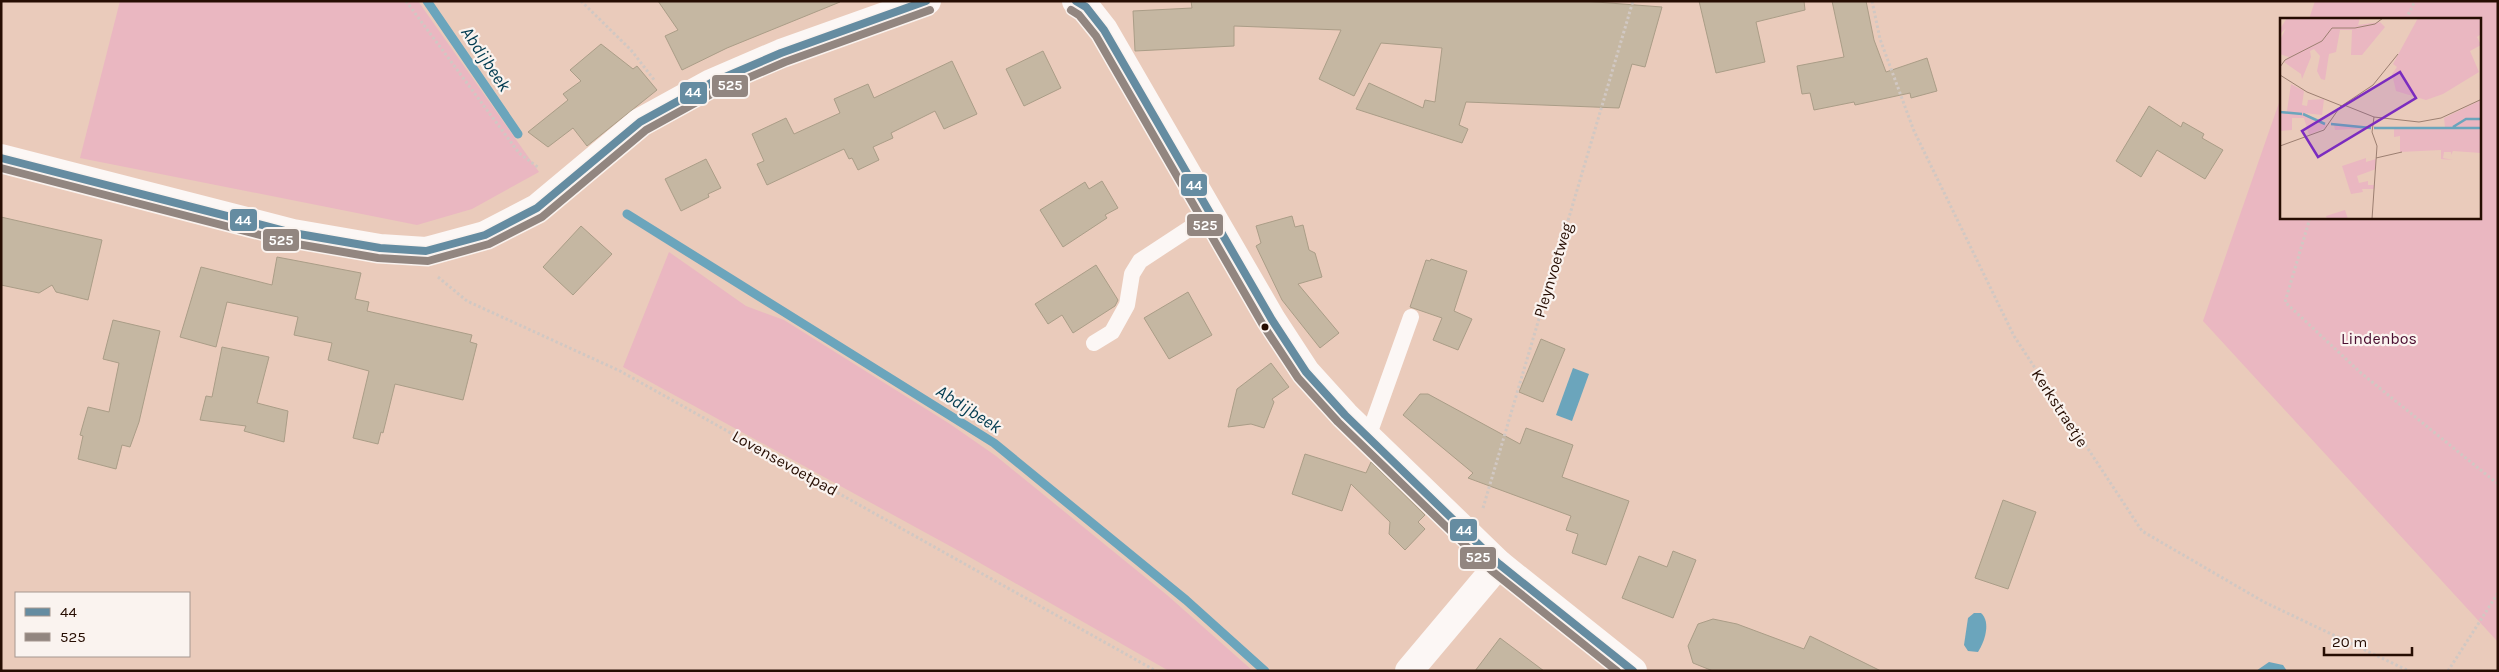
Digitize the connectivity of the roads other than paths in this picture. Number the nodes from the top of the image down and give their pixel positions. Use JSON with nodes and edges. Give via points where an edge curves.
{"nodes":[{"id":1,"x":927,"y":1,"type":"edge"},
{"id":2,"x":1085,"y":3,"type":"edge"},
{"id":3,"x":1,"y":158,"type":"edge"},
{"id":4,"x":1210,"y":215,"type":"junction"},
{"id":5,"x":1411,"y":317,"type":"dead end"},
{"id":6,"x":1094,"y":343,"type":"dead end"},
{"id":7,"x":1368,"y":437,"type":"junction"},
{"id":8,"x":1499,"y":564,"type":"junction"},
{"id":9,"x":1409,"y":671,"type":"edge"},
{"id":10,"x":1633,"y":671,"type":"edge"}],
"edges":[{"from":1,"to":3,"type":"street","via":[[781,52],[711,83],[640,122],[537,208],[485,235],[426,251],[380,248],[293,233]]},
{"from":2,"to":4,"type":"street","via":[[1104,30]]},
{"from":4,"to":6,"type":"lane","via":[[1140,261],[1132,274],[1127,305],[1112,332]]},
{"from":4,"to":7,"type":"street","via":[[1306,372]]},
{"from":5,"to":7,"type":"lane"},
{"from":7,"to":8,"type":"street"},
{"from":8,"to":9,"type":"street"},
{"from":8,"to":10,"type":"street"}]}
